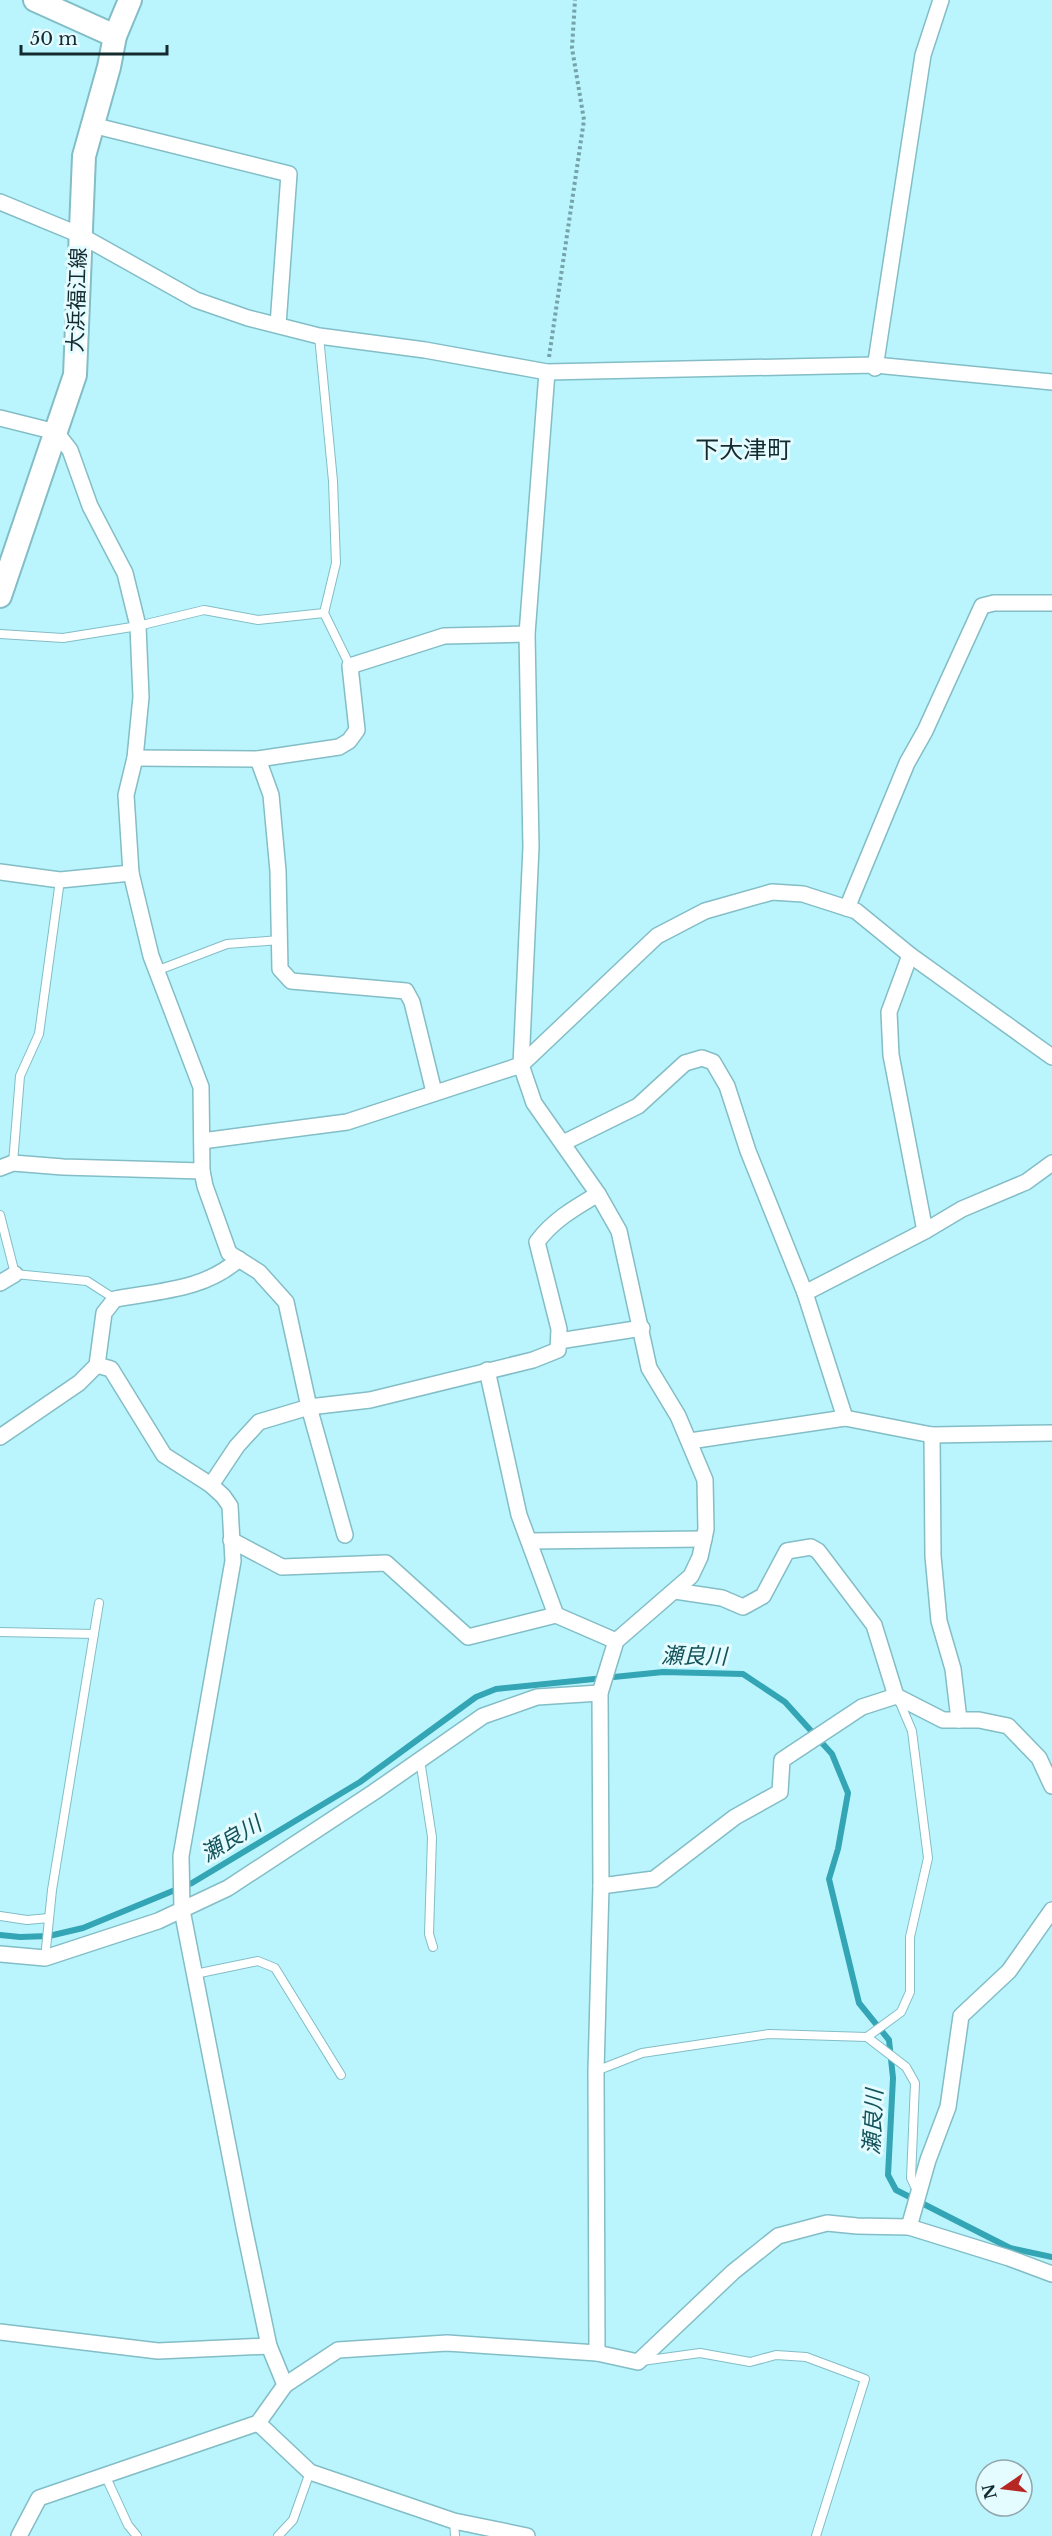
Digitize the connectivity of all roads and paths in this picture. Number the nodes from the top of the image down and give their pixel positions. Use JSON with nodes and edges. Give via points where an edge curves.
{"nodes":[{"id":1,"x":35,"y":0,"type":"edge"},
{"id":2,"x":130,"y":0,"type":"edge"},
{"id":3,"x":575,"y":0,"type":"edge"},
{"id":4,"x":940,"y":0,"type":"edge"},
{"id":5,"x":115,"y":36,"type":"junction"},
{"id":6,"x":92,"y":125,"type":"junction"},
{"id":7,"x":0,"y":202,"type":"edge"},
{"id":8,"x":80,"y":235,"type":"junction"},
{"id":9,"x":278,"y":326,"type":"junction"},
{"id":10,"x":319,"y":336,"type":"junction"},
{"id":11,"x":875,"y":366,"type":"junction"},
{"id":12,"x":547,"y":372,"type":"junction"},
{"id":13,"x":1052,"y":382,"type":"edge"},
{"id":14,"x":0,"y":418,"type":"edge"},
{"id":15,"x":56,"y":432,"type":"junction"},
{"id":16,"x":0,"y":596,"type":"edge"},
{"id":17,"x":1052,"y":603,"type":"edge"},
{"id":18,"x":324,"y":613,"type":"junction"},
{"id":19,"x":138,"y":626,"type":"junction"},
{"id":20,"x":0,"y":634,"type":"edge"},
{"id":21,"x":527,"y":634,"type":"junction"},
{"id":22,"x":350,"y":666,"type":"junction"},
{"id":23,"x":135,"y":758,"type":"junction"},
{"id":24,"x":258,"y":759,"type":"junction"},
{"id":25,"x":0,"y":872,"type":"edge"},
{"id":26,"x":131,"y":873,"type":"junction"},
{"id":27,"x":60,"y":880,"type":"junction"},
{"id":28,"x":847,"y":908,"type":"junction"},
{"id":29,"x":280,"y":940,"type":"junction"},
{"id":30,"x":910,"y":955,"type":"junction"},
{"id":31,"x":156,"y":971,"type":"junction"},
{"id":32,"x":1052,"y":1057,"type":"edge"},
{"id":33,"x":521,"y":1065,"type":"junction"},
{"id":34,"x":434,"y":1092,"type":"junction"},
{"id":35,"x":202,"y":1141,"type":"junction"},
{"id":36,"x":563,"y":1143,"type":"junction"},
{"id":37,"x":1052,"y":1163,"type":"edge"},
{"id":38,"x":7,"y":1166,"type":"edge"},
{"id":39,"x":202,"y":1171,"type":"junction"},
{"id":40,"x":598,"y":1194,"type":"junction"},
{"id":41,"x":0,"y":1215,"type":"edge"},
{"id":42,"x":926,"y":1231,"type":"junction"},
{"id":43,"x":239,"y":1259,"type":"junction"},
{"id":44,"x":15,"y":1274,"type":"junction"},
{"id":45,"x":0,"y":1283,"type":"edge"},
{"id":46,"x":805,"y":1293,"type":"junction"},
{"id":47,"x":116,"y":1299,"type":"junction"},
{"id":48,"x":642,"y":1328,"type":"junction"},
{"id":49,"x":559,"y":1341,"type":"junction"},
{"id":50,"x":97,"y":1365,"type":"junction"},
{"id":51,"x":487,"y":1370,"type":"junction"},
{"id":52,"x":309,"y":1407,"type":"junction"},
{"id":53,"x":845,"y":1418,"type":"junction"},
{"id":54,"x":1052,"y":1433,"type":"edge"},
{"id":55,"x":932,"y":1435,"type":"junction"},
{"id":56,"x":0,"y":1437,"type":"edge"},
{"id":57,"x":690,"y":1441,"type":"junction"},
{"id":58,"x":211,"y":1485,"type":"junction"},
{"id":59,"x":345,"y":1535,"type":"dead end"},
{"id":60,"x":704,"y":1539,"type":"junction"},
{"id":61,"x":231,"y":1540,"type":"junction"},
{"id":62,"x":530,"y":1541,"type":"junction"},
{"id":63,"x":675,"y":1591,"type":"junction"},
{"id":64,"x":99,"y":1603,"type":"dead end"},
{"id":65,"x":556,"y":1615,"type":"junction"},
{"id":66,"x":0,"y":1632,"type":"edge"},
{"id":67,"x":94,"y":1634,"type":"junction"},
{"id":68,"x":616,"y":1641,"type":"junction"},
{"id":69,"x":600,"y":1693,"type":"junction"},
{"id":70,"x":896,"y":1696,"type":"junction"},
{"id":71,"x":959,"y":1720,"type":"junction"},
{"id":72,"x":420,"y":1760,"type":"junction"},
{"id":73,"x":1052,"y":1786,"type":"edge"},
{"id":74,"x":601,"y":1886,"type":"junction"},
{"id":75,"x":182,"y":1910,"type":"junction"},
{"id":76,"x":1052,"y":1910,"type":"edge"},
{"id":77,"x":0,"y":1916,"type":"edge"},
{"id":78,"x":49,"y":1918,"type":"junction"},
{"id":79,"x":433,"y":1947,"type":"dead end"},
{"id":80,"x":0,"y":1954,"type":"edge"},
{"id":81,"x":45,"y":1958,"type":"junction"},
{"id":82,"x":195,"y":1974,"type":"junction"},
{"id":83,"x":867,"y":2037,"type":"junction"},
{"id":84,"x":596,"y":2071,"type":"junction"},
{"id":85,"x":341,"y":2075,"type":"dead end"},
{"id":86,"x":918,"y":2194,"type":"junction"},
{"id":87,"x":909,"y":2227,"type":"junction"},
{"id":88,"x":1052,"y":2274,"type":"edge"},
{"id":89,"x":0,"y":2332,"type":"edge"},
{"id":90,"x":269,"y":2346,"type":"junction"},
{"id":91,"x":597,"y":2353,"type":"junction"},
{"id":92,"x":638,"y":2362,"type":"junction"},
{"id":93,"x":285,"y":2385,"type":"junction"},
{"id":94,"x":258,"y":2423,"type":"junction"},
{"id":95,"x":310,"y":2472,"type":"junction"},
{"id":96,"x":105,"y":2475,"type":"junction"},
{"id":97,"x":454,"y":2528,"type":"edge"},
{"id":98,"x":19,"y":2536,"type":"edge"},
{"id":99,"x":137,"y":2536,"type":"edge"},
{"id":100,"x":278,"y":2536,"type":"edge"},
{"id":101,"x":526,"y":2536,"type":"edge"},
{"id":102,"x":816,"y":2536,"type":"edge"}],
"edges":[{"from":1,"to":5,"type":"main road"},
{"from":2,"to":5,"type":"main road","name":"大浜福江線"},
{"from":3,"to":12,"type":"path","via":[[572,48],[584,120]]},
{"from":4,"to":11,"type":"street","via":[[923,55]]},
{"from":5,"to":6,"type":"main road","name":"大浜福江線"},
{"from":6,"to":8,"type":"main road","name":"大浜福江線","via":[[84,156]]},
{"from":6,"to":9,"type":"street","via":[[289,174]]},
{"from":7,"to":8,"type":"street"},
{"from":8,"to":9,"type":"street","via":[[196,300]]},
{"from":8,"to":15,"type":"main road","name":"大浜福江線","via":[[75,375]]},
{"from":9,"to":10,"type":"street"},
{"from":10,"to":12,"type":"street"},
{"from":10,"to":18,"type":"lane","via":[[333,481],[336,563]]},
{"from":11,"to":12,"type":"street"},
{"from":11,"to":13,"type":"street"},
{"from":12,"to":21,"type":"street"},
{"from":14,"to":15,"type":"street"},
{"from":15,"to":16,"type":"main road","name":"大浜福江線"},
{"from":15,"to":19,"type":"street","via":[[70,450],[90,506],[125,573]]},
{"from":17,"to":28,"type":"street","via":[[982,606],[907,763]]},
{"from":18,"to":19,"type":"lane","via":[[258,620],[204,609]]},
{"from":18,"to":22,"type":"lane"},
{"from":19,"to":20,"type":"lane","via":[[63,638]]},
{"from":19,"to":23,"type":"street","via":[[141,697]]},
{"from":21,"to":22,"type":"street","via":[[444,636]]},
{"from":21,"to":33,"type":"street","via":[[531,847]]},
{"from":22,"to":24,"type":"street","via":[[357,730],[349,741],[339,747]]},
{"from":23,"to":24,"type":"street"},
{"from":23,"to":26,"type":"street","via":[[126,795]]},
{"from":24,"to":29,"type":"street","via":[[271,795]]},
{"from":25,"to":27,"type":"street"},
{"from":26,"to":27,"type":"street"},
{"from":26,"to":31,"type":"street"},
{"from":27,"to":38,"type":"lane","via":[[39,1034],[20,1076]]},
{"from":28,"to":30,"type":"street"},
{"from":28,"to":33,"type":"street","via":[[803,894],[772,892],[705,911],[657,936]]},
{"from":29,"to":31,"type":"lane","via":[[227,944]]},
{"from":29,"to":34,"type":"street","via":[[280,969],[291,981],[406,991]]},
{"from":30,"to":32,"type":"street"},
{"from":30,"to":42,"type":"street","via":[[889,1012],[891,1054]]},
{"from":31,"to":35,"type":"street","via":[[201,1087]]},
{"from":33,"to":34,"type":"street"},
{"from":33,"to":36,"type":"street","via":[[534,1103]]},
{"from":34,"to":35,"type":"street","via":[[347,1122]]},
{"from":35,"to":39,"type":"street"},
{"from":36,"to":40,"type":"street"},
{"from":36,"to":46,"type":"street","via":[[638,1106],[685,1063],[702,1058],[713,1062],[727,1086],[748,1151]]},
{"from":37,"to":42,"type":"street","via":[[1026,1182],[962,1209]]},
{"from":38,"to":39,"type":"street"},
{"from":39,"to":43,"type":"street","via":[[229,1253]]},
{"from":40,"to":48,"type":"street","via":[[619,1230]]},
{"from":40,"to":49,"type":"street","via":[[545,1230],[537,1242],[560,1329]]},
{"from":41,"to":44,"type":"lane"},
{"from":42,"to":46,"type":"street"},
{"from":43,"to":47,"type":"street","via":[[195,1285]]},
{"from":43,"to":52,"type":"street","via":[[259,1272],[286,1302]]},
{"from":44,"to":45,"type":"street"},
{"from":44,"to":47,"type":"lane","via":[[87,1281]]},
{"from":46,"to":53,"type":"street"},
{"from":47,"to":50,"type":"street","via":[[104,1313]]},
{"from":48,"to":49,"type":"street"},
{"from":48,"to":57,"type":"street","via":[[649,1368]]},
{"from":49,"to":51,"type":"street","via":[[558,1350]]},
{"from":50,"to":56,"type":"street","via":[[79,1383]]},
{"from":50,"to":58,"type":"street","via":[[111,1369],[164,1455]]},
{"from":51,"to":52,"type":"street","via":[[370,1400]]},
{"from":51,"to":62,"type":"street","via":[[519,1515]]},
{"from":52,"to":58,"type":"street","via":[[259,1422]]},
{"from":52,"to":59,"type":"street"},
{"from":53,"to":55,"type":"street"},
{"from":53,"to":57,"type":"street"},
{"from":54,"to":55,"type":"street"},
{"from":55,"to":71,"type":"street","via":[[933,1556],[939,1621],[953,1669]]},
{"from":57,"to":60,"type":"street","via":[[705,1480]]},
{"from":58,"to":61,"type":"street","via":[[230,1506]]},
{"from":60,"to":62,"type":"street"},
{"from":60,"to":63,"type":"street","via":[[692,1576]]},
{"from":61,"to":65,"type":"street","via":[[282,1568],[386,1563],[468,1637]]},
{"from":61,"to":75,"type":"street","via":[[233,1561],[181,1856]]},
{"from":62,"to":65,"type":"street"},
{"from":63,"to":68,"type":"street"},
{"from":63,"to":70,"type":"street","via":[[722,1598],[743,1607],[763,1596],[787,1551],[811,1546],[874,1626]]},
{"from":64,"to":67,"type":"lane"},
{"from":65,"to":68,"type":"street"},
{"from":66,"to":67,"type":"lane"},
{"from":67,"to":78,"type":"lane"},
{"from":68,"to":69,"type":"street"},
{"from":69,"to":72,"type":"street","via":[[537,1697],[483,1716]]},
{"from":69,"to":74,"type":"street"},
{"from":70,"to":71,"type":"street","via":[[943,1720]]},
{"from":70,"to":74,"type":"street","via":[[862,1707],[782,1760],[780,1792],[735,1817],[654,1879]]},
{"from":70,"to":83,"type":"lane","via":[[912,1731],[928,1858],[910,1937],[910,1992],[901,2012]]},
{"from":71,"to":73,"type":"street","via":[[1008,1726],[1039,1758]]},
{"from":72,"to":75,"type":"street","via":[[228,1888]]},
{"from":72,"to":79,"type":"lane","via":[[432,1837],[429,1934]]},
{"from":74,"to":84,"type":"street"},
{"from":75,"to":81,"type":"street"},
{"from":75,"to":82,"type":"street"},
{"from":76,"to":86,"type":"street","via":[[1009,1971],[961,2016],[948,2107]]},
{"from":77,"to":78,"type":"lane"},
{"from":78,"to":81,"type":"lane"},
{"from":80,"to":81,"type":"street"},
{"from":82,"to":85,"type":"lane","via":[[258,1961],[275,1968]]},
{"from":82,"to":90,"type":"street"},
{"from":83,"to":84,"type":"lane","via":[[769,2034],[642,2053]]},
{"from":83,"to":86,"type":"lane","via":[[906,2067],[915,2083],[911,2178]]},
{"from":84,"to":91,"type":"street"},
{"from":86,"to":87,"type":"street"},
{"from":87,"to":88,"type":"street"},
{"from":87,"to":92,"type":"street","via":[[827,2223],[778,2236],[733,2272]]},
{"from":89,"to":90,"type":"street","via":[[158,2351]]},
{"from":90,"to":93,"type":"street"},
{"from":91,"to":92,"type":"street"},
{"from":91,"to":93,"type":"street","via":[[447,2343],[338,2350]]},
{"from":92,"to":102,"type":"lane","via":[[700,2353],[750,2362],[776,2355],[806,2357],[865,2379]]},
{"from":93,"to":94,"type":"street"},
{"from":94,"to":95,"type":"street"},
{"from":94,"to":96,"type":"street"},
{"from":95,"to":97,"type":"street"},
{"from":95,"to":100,"type":"lane","via":[[293,2520]]},
{"from":96,"to":98,"type":"street","via":[[39,2498]]},
{"from":96,"to":99,"type":"lane"},
{"from":97,"to":101,"type":"street"}]}
